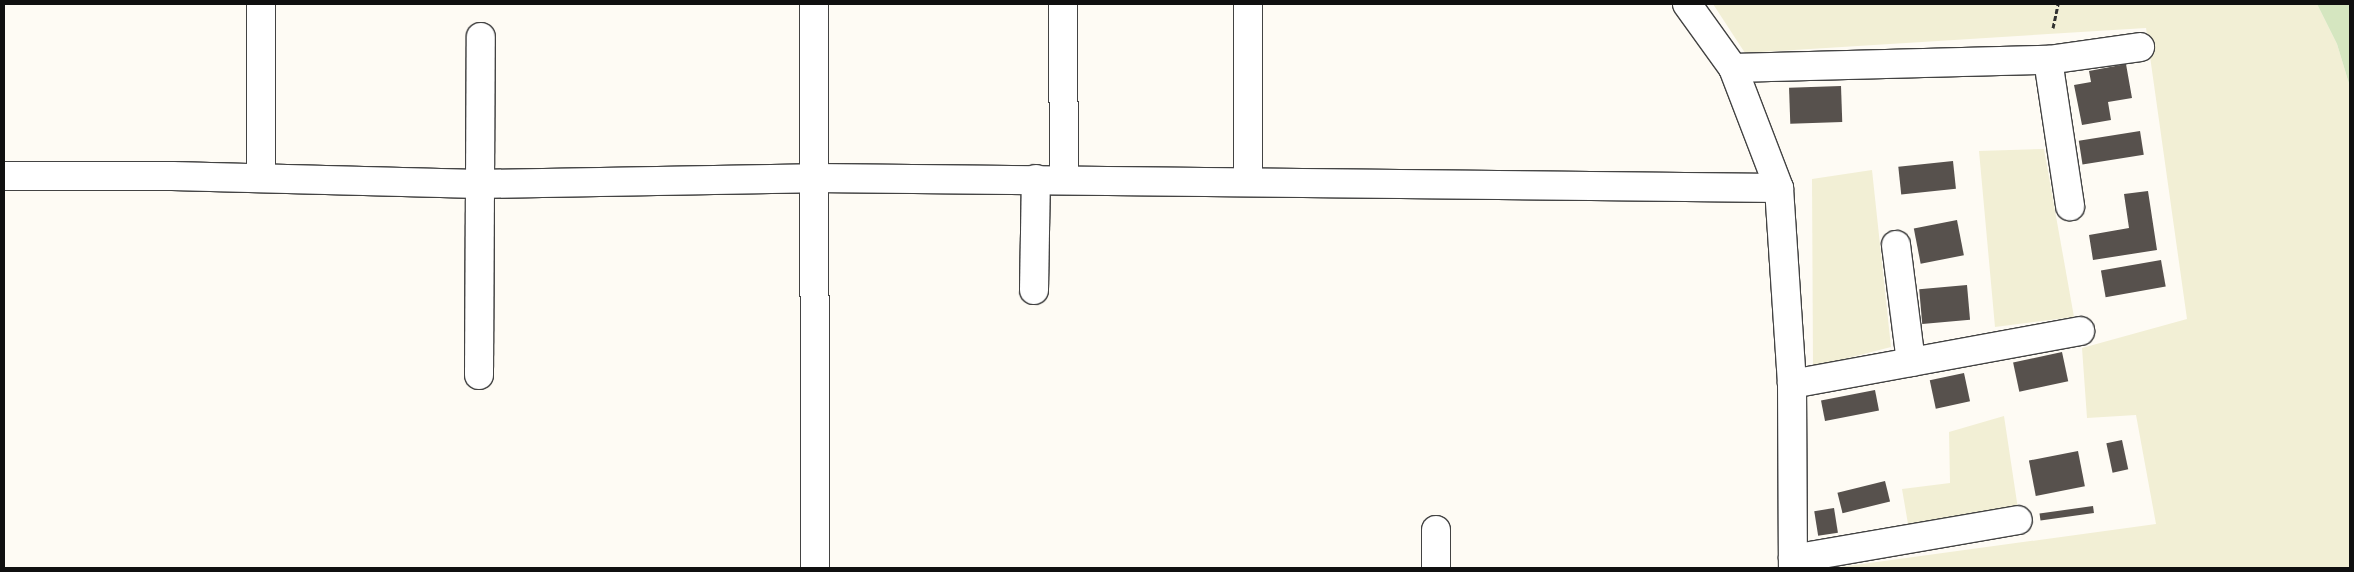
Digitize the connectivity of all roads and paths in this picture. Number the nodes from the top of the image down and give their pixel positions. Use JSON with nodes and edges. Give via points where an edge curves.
{"nodes":[{"id":1,"x":260,"y":4,"type":"edge"},
{"id":2,"x":814,"y":4,"type":"edge"},
{"id":3,"x":1063,"y":4,"type":"edge"},
{"id":4,"x":1248,"y":4,"type":"edge"},
{"id":5,"x":1687,"y":4,"type":"edge"},
{"id":6,"x":481,"y":37,"type":"dead end"},
{"id":7,"x":2140,"y":46,"type":"dead end"},
{"id":8,"x":2048,"y":60,"type":"junction"},
{"id":9,"x":1733,"y":68,"type":"junction"},
{"id":10,"x":4,"y":176,"type":"edge"},
{"id":11,"x":261,"y":178,"type":"junction"},
{"id":12,"x":814,"y":178,"type":"junction"},
{"id":13,"x":1036,"y":179,"type":"junction"},
{"id":14,"x":1064,"y":180,"type":"junction"},
{"id":15,"x":1248,"y":180,"type":"junction"},
{"id":16,"x":479,"y":184,"type":"junction"},
{"id":17,"x":1779,"y":188,"type":"junction"},
{"id":18,"x":2070,"y":206,"type":"dead end"},
{"id":19,"x":1896,"y":245,"type":"dead end"},
{"id":20,"x":1034,"y":290,"type":"dead end"},
{"id":21,"x":2080,"y":331,"type":"dead end"},
{"id":22,"x":1911,"y":362,"type":"junction"},
{"id":23,"x":479,"y":375,"type":"dead end"},
{"id":24,"x":1792,"y":384,"type":"junction"},
{"id":25,"x":2018,"y":520,"type":"dead end"},
{"id":26,"x":1436,"y":530,"type":"dead end"},
{"id":27,"x":1793,"y":564,"type":"edge"},
{"id":28,"x":815,"y":568,"type":"edge"},
{"id":29,"x":1436,"y":568,"type":"edge"}],
"edges":[{"from":1,"to":11,"type":"street"},
{"from":2,"to":12,"type":"street"},
{"from":3,"to":14,"type":"street"},
{"from":4,"to":15,"type":"street"},
{"from":5,"to":9,"type":"street"},
{"from":6,"to":16,"type":"street"},
{"from":7,"to":8,"type":"street"},
{"from":8,"to":9,"type":"street"},
{"from":8,"to":18,"type":"street"},
{"from":9,"to":17,"type":"street"},
{"from":10,"to":11,"type":"street"},
{"from":11,"to":16,"type":"street"},
{"from":12,"to":13,"type":"street"},
{"from":12,"to":16,"type":"street"},
{"from":12,"to":28,"type":"street"},
{"from":13,"to":14,"type":"street"},
{"from":13,"to":20,"type":"street"},
{"from":14,"to":15,"type":"street"},
{"from":15,"to":17,"type":"street"},
{"from":16,"to":23,"type":"street"},
{"from":17,"to":24,"type":"street"},
{"from":19,"to":22,"type":"street"},
{"from":21,"to":22,"type":"street"},
{"from":22,"to":24,"type":"street"},
{"from":24,"to":27,"type":"street"},
{"from":25,"to":27,"type":"street"},
{"from":26,"to":29,"type":"street"}]}
